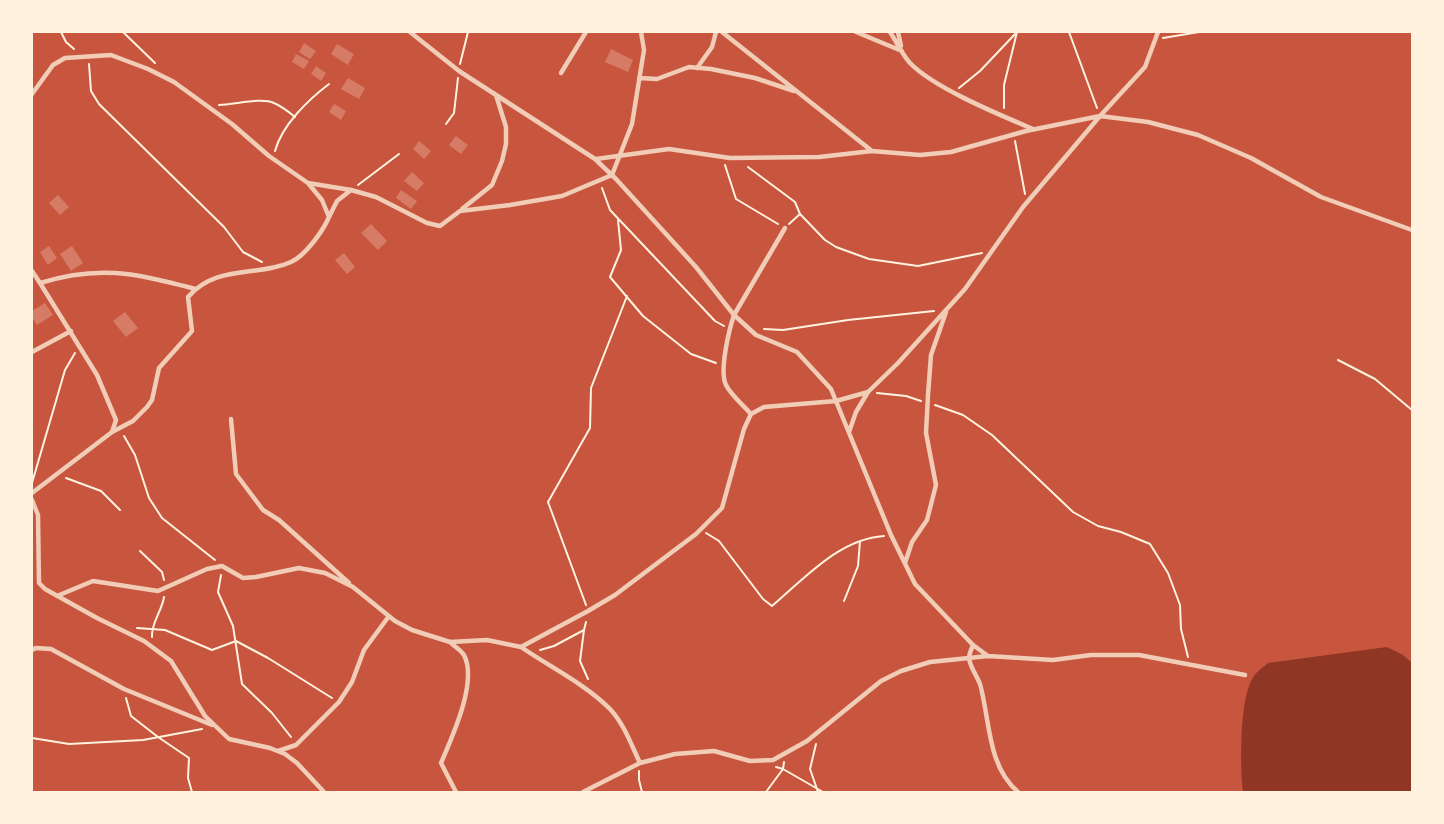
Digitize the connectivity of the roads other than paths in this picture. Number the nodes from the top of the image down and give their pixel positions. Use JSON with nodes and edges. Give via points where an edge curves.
{"nodes":[{"id":1,"x":410,"y":32,"type":"edge"},
{"id":2,"x":586,"y":32,"type":"edge"},
{"id":3,"x":641,"y":32,"type":"edge"},
{"id":4,"x":716,"y":32,"type":"edge"},
{"id":5,"x":722,"y":32,"type":"edge"},
{"id":6,"x":856,"y":32,"type":"edge"},
{"id":7,"x":890,"y":32,"type":"edge"},
{"id":8,"x":898,"y":32,"type":"edge"},
{"id":9,"x":1158,"y":32,"type":"edge"},
{"id":10,"x":902,"y":51,"type":"junction"},
{"id":11,"x":697,"y":68,"type":"junction"},
{"id":12,"x":561,"y":73,"type":"dead end"},
{"id":13,"x":639,"y":78,"type":"junction"},
{"id":14,"x":797,"y":92,"type":"junction"},
{"id":15,"x":32,"y":94,"type":"edge"},
{"id":16,"x":496,"y":96,"type":"junction"},
{"id":17,"x":1100,"y":116,"type":"junction"},
{"id":18,"x":1035,"y":129,"type":"junction"},
{"id":19,"x":872,"y":151,"type":"junction"},
{"id":20,"x":620,"y":156,"type":"junction"},
{"id":21,"x":595,"y":159,"type":"junction"},
{"id":22,"x":612,"y":175,"type":"junction"},
{"id":23,"x":308,"y":183,"type":"junction"},
{"id":24,"x":351,"y":190,"type":"junction"},
{"id":25,"x":460,"y":211,"type":"junction"},
{"id":26,"x":329,"y":217,"type":"junction"},
{"id":27,"x":785,"y":228,"type":"road end"},
{"id":28,"x":1413,"y":230,"type":"edge"},
{"id":29,"x":32,"y":271,"type":"edge"},
{"id":30,"x":39,"y":283,"type":"junction"},
{"id":31,"x":196,"y":289,"type":"junction"},
{"id":32,"x":947,"y":310,"type":"junction"},
{"id":33,"x":734,"y":315,"type":"junction"},
{"id":34,"x":71,"y":331,"type":"junction"},
{"id":35,"x":32,"y":352,"type":"edge"},
{"id":36,"x":868,"y":392,"type":"junction"},
{"id":37,"x":836,"y":401,"type":"junction"},
{"id":38,"x":751,"y":414,"type":"junction"},
{"id":39,"x":231,"y":419,"type":"dead end"},
{"id":40,"x":112,"y":432,"type":"junction"},
{"id":41,"x":849,"y":432,"type":"junction"},
{"id":42,"x":32,"y":493,"type":"edge"},
{"id":43,"x":32,"y":500,"type":"edge"},
{"id":44,"x":905,"y":563,"type":"junction"},
{"id":45,"x":353,"y":587,"type":"junction"},
{"id":46,"x":57,"y":596,"type":"junction"},
{"id":47,"x":389,"y":616,"type":"junction"},
{"id":48,"x":450,"y":642,"type":"junction"},
{"id":49,"x":973,"y":645,"type":"junction"},
{"id":50,"x":521,"y":647,"type":"junction"},
{"id":51,"x":32,"y":650,"type":"edge"},
{"id":52,"x":988,"y":657,"type":"junction"},
{"id":53,"x":969,"y":658,"type":"junction"},
{"id":54,"x":1245,"y":675,"type":"dead end"},
{"id":55,"x":216,"y":727,"type":"junction"},
{"id":56,"x":278,"y":751,"type":"junction"},
{"id":57,"x":640,"y":762,"type":"junction"},
{"id":58,"x":324,"y":792,"type":"edge"},
{"id":59,"x":456,"y":792,"type":"edge"},
{"id":60,"x":583,"y":792,"type":"edge"},
{"id":61,"x":1018,"y":792,"type":"edge"}],
"edges":[{"from":1,"to":16,"type":"street"},
{"from":2,"to":12,"type":"street"},
{"from":3,"to":13,"type":"street","via":[[644,50]]},
{"from":4,"to":11,"type":"street","via":[[712,47]]},
{"from":5,"to":14,"type":"street"},
{"from":6,"to":10,"type":"street"},
{"from":7,"to":10,"type":"street"},
{"from":8,"to":10,"type":"street"},
{"from":9,"to":17,"type":"street","via":[[1145,67]]},
{"from":10,"to":18,"type":"street","via":[[927,76]]},
{"from":11,"to":13,"type":"street","via":[[657,79]]},
{"from":11,"to":14,"type":"street","via":[[754,78]]},
{"from":13,"to":20,"type":"street","via":[[632,124]]},
{"from":14,"to":19,"type":"street"},
{"from":15,"to":23,"type":"street","via":[[53,65],[65,58],[111,55],[174,82]]},
{"from":16,"to":21,"type":"street"},
{"from":16,"to":25,"type":"street","via":[[506,127],[502,161],[492,185]]},
{"from":17,"to":18,"type":"street"},
{"from":17,"to":28,"type":"street","via":[[1148,122],[1198,135],[1321,196]]},
{"from":17,"to":32,"type":"street","via":[[1023,207]]},
{"from":18,"to":19,"type":"street","via":[[951,152],[920,155]]},
{"from":19,"to":20,"type":"street","via":[[819,157],[736,158],[669,149]]},
{"from":20,"to":21,"type":"street"},
{"from":20,"to":22,"type":"street"},
{"from":21,"to":22,"type":"street"},
{"from":22,"to":25,"type":"street","via":[[562,196]]},
{"from":22,"to":33,"type":"street"},
{"from":23,"to":24,"type":"street"},
{"from":23,"to":26,"type":"street"},
{"from":24,"to":25,"type":"street","via":[[440,226]]},
{"from":24,"to":26,"type":"street","via":[[337,201]]},
{"from":26,"to":31,"type":"street","via":[[312,244],[292,262],[238,272]]},
{"from":27,"to":33,"type":"street"},
{"from":29,"to":30,"type":"street"},
{"from":30,"to":31,"type":"street","via":[[101,271]]},
{"from":30,"to":34,"type":"street"},
{"from":31,"to":40,"type":"street","via":[[188,297],[192,331],[159,368],[152,400],[133,421]]},
{"from":32,"to":36,"type":"street"},
{"from":32,"to":44,"type":"street","via":[[931,355],[927,403],[926,434],[936,485],[927,520],[912,542]]},
{"from":33,"to":37,"type":"street","via":[[756,335],[797,351],[831,389]]},
{"from":33,"to":38,"type":"street","via":[[724,366],[725,384]]},
{"from":34,"to":35,"type":"street"},
{"from":34,"to":40,"type":"street","via":[[97,375],[116,420]]},
{"from":36,"to":37,"type":"street"},
{"from":36,"to":41,"type":"street"},
{"from":37,"to":38,"type":"street","via":[[764,407]]},
{"from":37,"to":41,"type":"street"},
{"from":38,"to":50,"type":"street","via":[[722,508],[700,530],[615,596]]},
{"from":39,"to":45,"type":"street","via":[[236,474],[263,510]]},
{"from":40,"to":42,"type":"street"},
{"from":41,"to":44,"type":"street"},
{"from":43,"to":46,"type":"street","via":[[38,515],[39,583]]},
{"from":44,"to":49,"type":"street","via":[[915,584]]},
{"from":45,"to":46,"type":"street","via":[[325,573],[299,568],[243,578],[222,566],[158,591],[93,581]]},
{"from":45,"to":47,"type":"street"},
{"from":46,"to":55,"type":"street","via":[[144,641],[171,661]]},
{"from":47,"to":48,"type":"street","via":[[412,630]]},
{"from":47,"to":56,"type":"street","via":[[364,650],[352,682],[339,702],[296,745]]},
{"from":48,"to":50,"type":"street","via":[[487,640]]},
{"from":48,"to":59,"type":"street","via":[[464,654],[468,675],[462,705],[441,763]]},
{"from":49,"to":52,"type":"street"},
{"from":49,"to":53,"type":"street"},
{"from":50,"to":57,"type":"street","via":[[587,690],[610,710]]},
{"from":51,"to":55,"type":"street","via":[[51,649],[124,689]]},
{"from":52,"to":53,"type":"street"},
{"from":52,"to":54,"type":"street","via":[[1053,660],[1140,655]]},
{"from":53,"to":57,"type":"street","via":[[930,662],[881,681],[819,732],[773,760],[750,761],[714,751]]},
{"from":53,"to":61,"type":"street","via":[[980,685],[998,764]]},
{"from":55,"to":56,"type":"street","via":[[229,739]]},
{"from":56,"to":58,"type":"street","via":[[297,763]]},
{"from":57,"to":60,"type":"street"}]}
